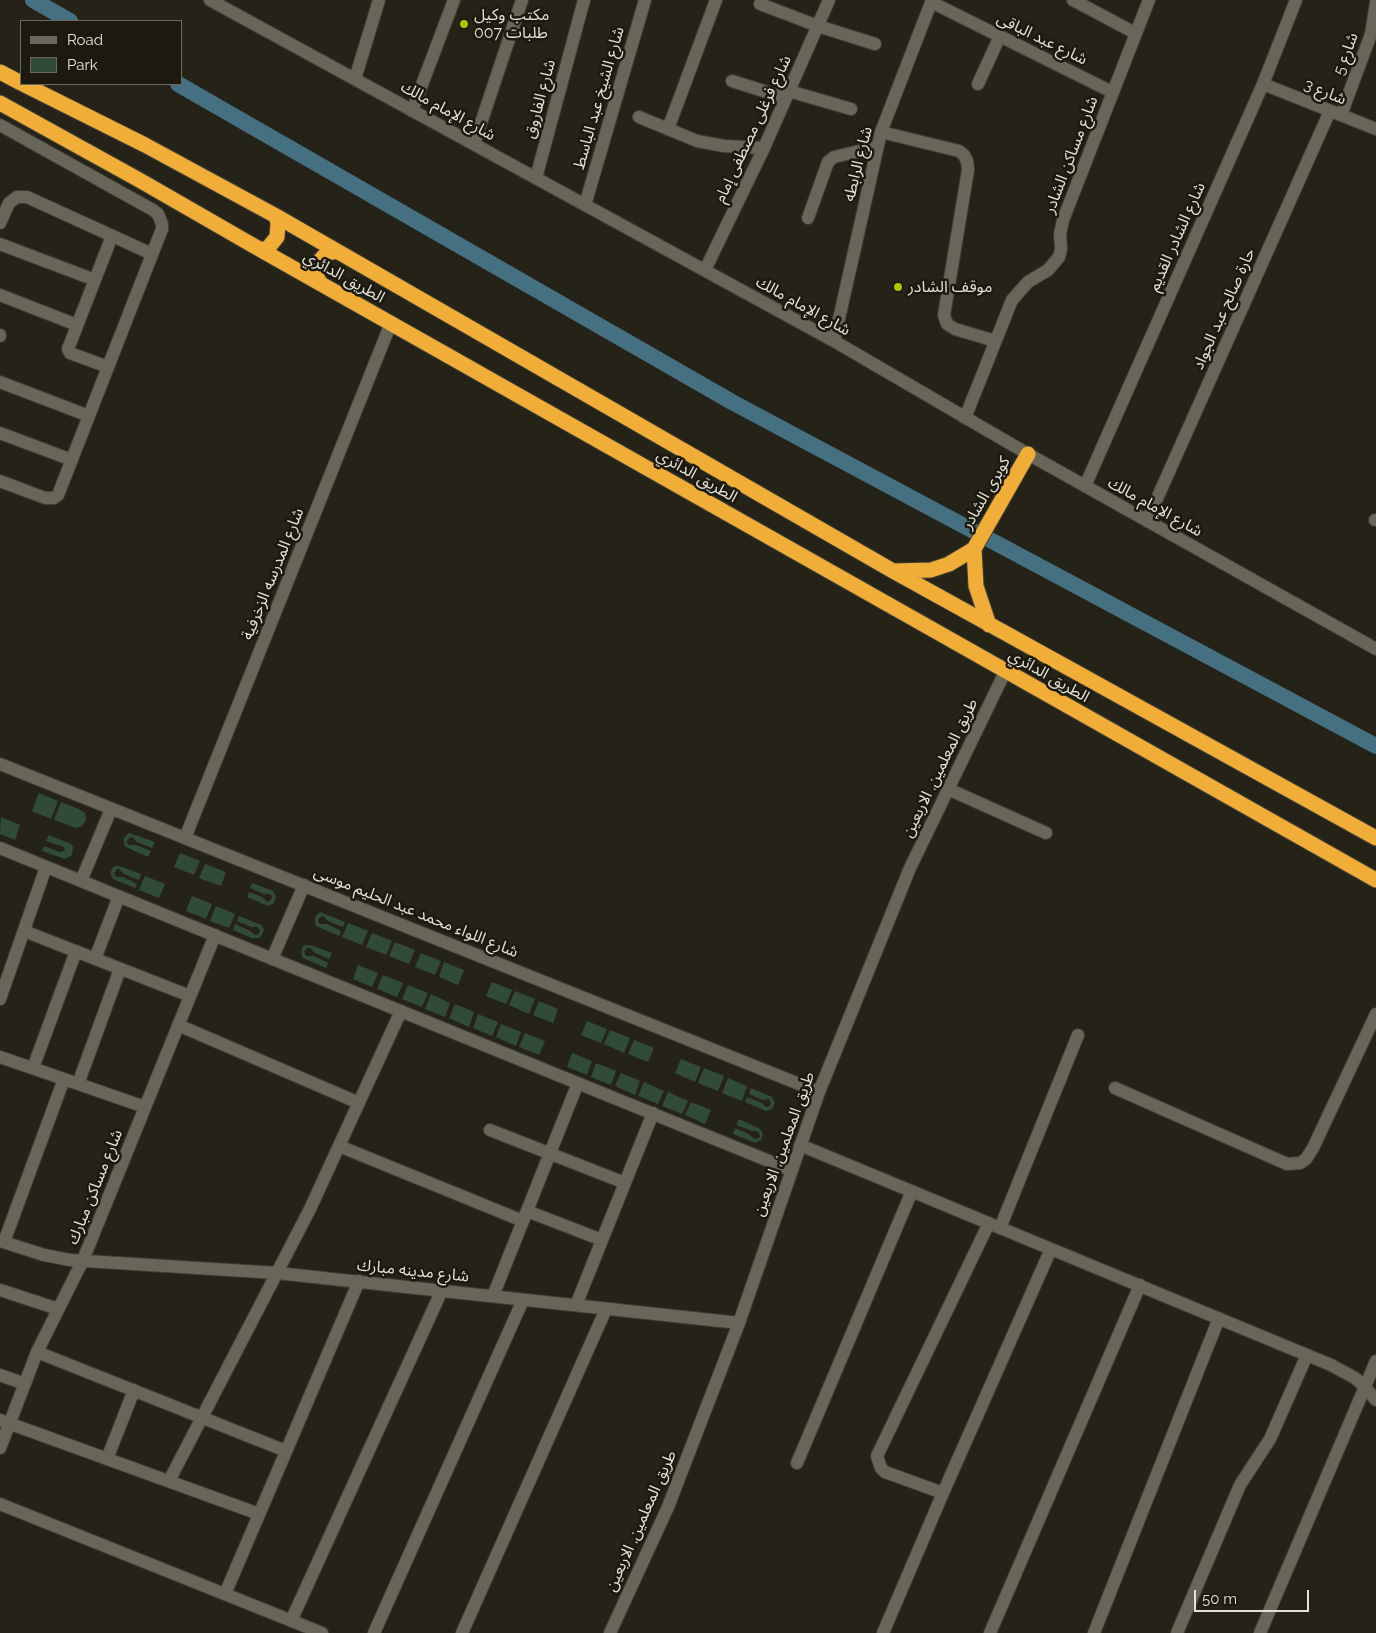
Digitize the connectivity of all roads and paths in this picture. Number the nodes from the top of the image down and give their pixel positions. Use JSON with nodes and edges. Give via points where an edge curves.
{"nodes":[{"id":1,"x":210,"y":0,"type":"edge"},
{"id":2,"x":379,"y":0,"type":"edge"},
{"id":3,"x":454,"y":0,"type":"edge"},
{"id":4,"x":522,"y":0,"type":"edge"},
{"id":5,"x":584,"y":0,"type":"edge"},
{"id":6,"x":645,"y":0,"type":"edge"},
{"id":7,"x":716,"y":0,"type":"edge"},
{"id":8,"x":829,"y":0,"type":"edge"},
{"id":9,"x":1072,"y":0,"type":"edge"},
{"id":10,"x":1149,"y":0,"type":"edge"},
{"id":11,"x":1296,"y":0,"type":"edge"},
{"id":12,"x":932,"y":1,"type":"edge"},
{"id":13,"x":1376,"y":3,"type":"edge"},
{"id":14,"x":760,"y":4,"type":"dead end"},
{"id":15,"x":818,"y":26,"type":"junction"},
{"id":16,"x":1135,"y":33,"type":"junction"},
{"id":17,"x":1373,"y":35,"type":"edge"},
{"id":18,"x":1000,"y":36,"type":"junction"},
{"id":19,"x":875,"y":44,"type":"dead end"},
{"id":20,"x":0,"y":72,"type":"edge"},
{"id":21,"x":355,"y":79,"type":"junction"},
{"id":22,"x":732,"y":81,"type":"dead end"},
{"id":23,"x":20,"y":82,"type":"edge"},
{"id":24,"x":978,"y":84,"type":"dead end"},
{"id":25,"x":1263,"y":84,"type":"junction"},
{"id":26,"x":26,"y":85,"type":"edge"},
{"id":27,"x":1112,"y":92,"type":"junction"},
{"id":28,"x":788,"y":95,"type":"junction"},
{"id":29,"x":0,"y":103,"type":"edge"},
{"id":30,"x":851,"y":109,"type":"dead end"},
{"id":31,"x":412,"y":110,"type":"junction"},
{"id":32,"x":16,"y":112,"type":"junction"},
{"id":33,"x":1336,"y":113,"type":"junction"},
{"id":34,"x":639,"y":117,"type":"dead end"},
{"id":35,"x":0,"y":120,"type":"edge"},
{"id":36,"x":0,"y":125,"type":"edge"},
{"id":37,"x":668,"y":129,"type":"junction"},
{"id":38,"x":1376,"y":129,"type":"edge"},
{"id":39,"x":881,"y":132,"type":"junction"},
{"id":40,"x":474,"y":144,"type":"junction"},
{"id":41,"x":877,"y":147,"type":"junction"},
{"id":42,"x":764,"y":148,"type":"junction"},
{"id":43,"x":536,"y":178,"type":"junction"},
{"id":44,"x":585,"y":205,"type":"junction"},
{"id":45,"x":276,"y":216,"type":"junction"},
{"id":46,"x":808,"y":218,"type":"dead end"},
{"id":47,"x":0,"y":223,"type":"edge"},
{"id":48,"x":112,"y":236,"type":"junction"},
{"id":49,"x":0,"y":244,"type":"edge"},
{"id":50,"x":261,"y":250,"type":"junction"},
{"id":51,"x":336,"y":251,"type":"junction"},
{"id":52,"x":152,"y":254,"type":"junction"},
{"id":53,"x":705,"y":270,"type":"junction"},
{"id":54,"x":95,"y":280,"type":"junction"},
{"id":55,"x":322,"y":284,"type":"junction"},
{"id":56,"x":0,"y":295,"type":"edge"},
{"id":57,"x":391,"y":323,"type":"junction"},
{"id":58,"x":77,"y":326,"type":"junction"},
{"id":59,"x":834,"y":340,"type":"junction"},
{"id":60,"x":995,"y":341,"type":"junction"},
{"id":61,"x":108,"y":367,"type":"junction"},
{"id":62,"x":0,"y":382,"type":"edge"},
{"id":63,"x":89,"y":416,"type":"junction"},
{"id":64,"x":965,"y":418,"type":"junction"},
{"id":65,"x":0,"y":432,"type":"edge"},
{"id":66,"x":1028,"y":454,"type":"junction"},
{"id":67,"x":72,"y":460,"type":"junction"},
{"id":68,"x":0,"y":481,"type":"edge"},
{"id":69,"x":1085,"y":486,"type":"junction"},
{"id":70,"x":1147,"y":521,"type":"junction"},
{"id":71,"x":974,"y":549,"type":"junction"},
{"id":72,"x":893,"y":571,"type":"junction"},
{"id":73,"x":989,"y":625,"type":"junction"},
{"id":74,"x":1376,"y":649,"type":"edge"},
{"id":75,"x":1005,"y":672,"type":"junction"},
{"id":76,"x":0,"y":764,"type":"edge"},
{"id":77,"x":948,"y":789,"type":"junction"},
{"id":78,"x":111,"y":809,"type":"junction"},
{"id":79,"x":1046,"y":832,"type":"dead end"},
{"id":80,"x":185,"y":838,"type":"junction"},
{"id":81,"x":1376,"y":838,"type":"edge"},
{"id":82,"x":0,"y":848,"type":"edge"},
{"id":83,"x":46,"y":867,"type":"junction"},
{"id":84,"x":1376,"y":880,"type":"edge"},
{"id":85,"x":81,"y":881,"type":"junction"},
{"id":86,"x":304,"y":885,"type":"junction"},
{"id":87,"x":119,"y":896,"type":"junction"},
{"id":88,"x":24,"y":931,"type":"junction"},
{"id":89,"x":215,"y":935,"type":"junction"},
{"id":90,"x":76,"y":951,"type":"junction"},
{"id":91,"x":95,"y":959,"type":"junction"},
{"id":92,"x":272,"y":959,"type":"junction"},
{"id":93,"x":120,"y":969,"type":"junction"},
{"id":94,"x":190,"y":996,"type":"junction"},
{"id":95,"x":0,"y":999,"type":"edge"},
{"id":96,"x":401,"y":1011,"type":"junction"},
{"id":97,"x":1376,"y":1014,"type":"edge"},
{"id":98,"x":178,"y":1025,"type":"junction"},
{"id":99,"x":1078,"y":1035,"type":"dead end"},
{"id":100,"x":0,"y":1057,"type":"edge"},
{"id":101,"x":33,"y":1068,"type":"junction"},
{"id":102,"x":64,"y":1079,"type":"junction"},
{"id":103,"x":578,"y":1083,"type":"junction"},
{"id":104,"x":78,"y":1084,"type":"junction"},
{"id":105,"x":1115,"y":1088,"type":"dead end"},
{"id":106,"x":819,"y":1092,"type":"junction"},
{"id":107,"x":358,"y":1103,"type":"junction"},
{"id":108,"x":145,"y":1107,"type":"junction"},
{"id":109,"x":653,"y":1114,"type":"junction"},
{"id":110,"x":490,"y":1130,"type":"dead end"},
{"id":111,"x":800,"y":1144,"type":"junction"},
{"id":112,"x":339,"y":1146,"type":"junction"},
{"id":113,"x":550,"y":1154,"type":"junction"},
{"id":114,"x":791,"y":1170,"type":"junction"},
{"id":115,"x":625,"y":1183,"type":"junction"},
{"id":116,"x":912,"y":1191,"type":"junction"},
{"id":117,"x":525,"y":1216,"type":"junction"},
{"id":118,"x":995,"y":1225,"type":"junction"},
{"id":119,"x":602,"y":1240,"type":"junction"},
{"id":120,"x":2,"y":1242,"type":"edge"},
{"id":121,"x":1051,"y":1249,"type":"junction"},
{"id":122,"x":83,"y":1260,"type":"junction"},
{"id":123,"x":277,"y":1273,"type":"junction"},
{"id":124,"x":359,"y":1281,"type":"junction"},
{"id":125,"x":1140,"y":1285,"type":"junction"},
{"id":126,"x":0,"y":1290,"type":"edge"},
{"id":127,"x":442,"y":1290,"type":"junction"},
{"id":128,"x":493,"y":1296,"type":"junction"},
{"id":129,"x":523,"y":1300,"type":"junction"},
{"id":130,"x":576,"y":1305,"type":"junction"},
{"id":131,"x":58,"y":1309,"type":"junction"},
{"id":132,"x":606,"y":1309,"type":"junction"},
{"id":133,"x":1219,"y":1318,"type":"junction"},
{"id":134,"x":739,"y":1324,"type":"junction"},
{"id":135,"x":37,"y":1352,"type":"junction"},
{"id":136,"x":1307,"y":1355,"type":"junction"},
{"id":137,"x":1376,"y":1361,"type":"edge"},
{"id":138,"x":0,"y":1375,"type":"edge"},
{"id":139,"x":25,"y":1384,"type":"junction"},
{"id":140,"x":1364,"y":1386,"type":"junction"},
{"id":141,"x":134,"y":1390,"type":"junction"},
{"id":142,"x":1376,"y":1400,"type":"edge"},
{"id":143,"x":202,"y":1418,"type":"junction"},
{"id":144,"x":5,"y":1421,"type":"edge"},
{"id":145,"x":0,"y":1448,"type":"edge"},
{"id":146,"x":286,"y":1451,"type":"junction"},
{"id":147,"x":107,"y":1459,"type":"junction"},
{"id":148,"x":797,"y":1463,"type":"dead end"},
{"id":149,"x":169,"y":1481,"type":"junction"},
{"id":150,"x":943,"y":1493,"type":"junction"},
{"id":151,"x":0,"y":1504,"type":"edge"},
{"id":152,"x":259,"y":1514,"type":"junction"},
{"id":153,"x":225,"y":1594,"type":"junction"},
{"id":154,"x":291,"y":1621,"type":"junction"},
{"id":155,"x":322,"y":1633,"type":"edge"},
{"id":156,"x":374,"y":1633,"type":"edge"},
{"id":157,"x":462,"y":1633,"type":"edge"},
{"id":158,"x":610,"y":1633,"type":"edge"},
{"id":159,"x":883,"y":1633,"type":"edge"},
{"id":160,"x":990,"y":1633,"type":"edge"},
{"id":161,"x":1094,"y":1633,"type":"edge"},
{"id":162,"x":1177,"y":1633,"type":"edge"},
{"id":163,"x":1260,"y":1633,"type":"edge"}],
"edges":[{"from":1,"to":21,"type":"street","name":"شارع الإمام مالك"},
{"from":2,"to":21,"type":"street"},
{"from":3,"to":31,"type":"street"},
{"from":4,"to":40,"type":"street"},
{"from":5,"to":43,"type":"street","name":"شارع الفاروق"},
{"from":6,"to":44,"type":"street","name":"شارع الشيخ عبد الباسط"},
{"from":7,"to":37,"type":"street"},
{"from":8,"to":15,"type":"street","name":"شارع فرغلى مصطفى إمام"},
{"from":9,"to":16,"type":"street"},
{"from":10,"to":16,"type":"street","name":"شارع مساكن الشادر"},
{"from":11,"to":25,"type":"street","name":"شارع الشادر القديم"},
{"from":12,"to":18,"type":"street","name":"شارع عبد الباقى"},
{"from":12,"to":39,"type":"street","name":"شارع الرابطه"},
{"from":13,"to":17,"type":"street","name":"شارع 5"},
{"from":14,"to":15,"type":"street"},
{"from":15,"to":19,"type":"street"},
{"from":15,"to":28,"type":"street","name":"شارع فرغلى مصطفى إمام"},
{"from":16,"to":27,"type":"street","name":"شارع مساكن الشادر"},
{"from":17,"to":33,"type":"street","name":"شارع 5"},
{"from":18,"to":24,"type":"street"},
{"from":18,"to":27,"type":"street","name":"شارع عبد الباقى"},
{"from":20,"to":23,"type":"highway","name":"الطريق الدائري"},
{"from":21,"to":31,"type":"street","name":"شارع الإمام مالك"},
{"from":22,"to":28,"type":"street"},
{"from":25,"to":33,"type":"street","name":"شارع 3"},
{"from":25,"to":69,"type":"street","name":"شارع الشادر القديم"},
{"from":26,"to":45,"type":"highway","name":"الطريق الدائري","via":[[145,144]]},
{"from":27,"to":60,"type":"street","name":"شارع مساكن الشادر","via":[[1063,220],[1059,257],[1048,270],[1016,294],[1007,308]]},
{"from":28,"to":30,"type":"street"},
{"from":28,"to":42,"type":"street","name":"شارع فرغلى مصطفى إمام"},
{"from":29,"to":32,"type":"highway","name":"الطريق الدائري"},
{"from":31,"to":40,"type":"street","name":"شارع الإمام مالك"},
{"from":32,"to":35,"type":"street"},
{"from":32,"to":50,"type":"highway","name":"الطريق الدائري"},
{"from":33,"to":38,"type":"street","name":"شارع 3"},
{"from":33,"to":70,"type":"street","name":"حارة صالح عبد الجواد"},
{"from":34,"to":37,"type":"street"},
{"from":36,"to":52,"type":"street","via":[[158,214],[162,229]]},
{"from":37,"to":42,"type":"street","via":[[710,144]]},
{"from":39,"to":41,"type":"street","name":"شارع الرابطه"},
{"from":39,"to":60,"type":"street","via":[[959,151],[964,155],[968,170],[944,315],[947,324],[955,329]]},
{"from":40,"to":43,"type":"street","name":"شارع الإمام مالك"},
{"from":41,"to":46,"type":"street","via":[[834,157],[828,162]]},
{"from":41,"to":59,"type":"street","name":"شارع الرابطه"},
{"from":42,"to":53,"type":"street","name":"شارع فرغلى مصطفى إمام"},
{"from":43,"to":44,"type":"street","name":"شارع الإمام مالك"},
{"from":44,"to":53,"type":"street","name":"شارع الإمام مالك"},
{"from":45,"to":50,"type":"highway","via":[[277,237],[268,248]]},
{"from":45,"to":51,"type":"highway","name":"الطريق الدائري"},
{"from":47,"to":48,"type":"street","via":[[9,203],[22,196]]},
{"from":48,"to":52,"type":"street"},
{"from":48,"to":54,"type":"street"},
{"from":49,"to":54,"type":"street"},
{"from":50,"to":55,"type":"highway","name":"الطريق الدائري"},
{"from":51,"to":55,"type":"highway","via":[[322,257],[318,263],[316,270]]},
{"from":51,"to":72,"type":"highway","name":"الطريق الدائري"},
{"from":52,"to":61,"type":"street"},
{"from":53,"to":59,"type":"street","name":"شارع الإمام مالك"},
{"from":54,"to":58,"type":"street"},
{"from":55,"to":57,"type":"highway","name":"الطريق الدائري"},
{"from":56,"to":58,"type":"street"},
{"from":57,"to":75,"type":"highway","name":"الطريق الدائري"},
{"from":57,"to":80,"type":"street","name":"شارع المدرسه الزخرفية"},
{"from":58,"to":61,"type":"street","via":[[69,352]]},
{"from":59,"to":64,"type":"street","name":"شارع الإمام مالك"},
{"from":60,"to":64,"type":"street","name":"شارع مساكن الشادر"},
{"from":61,"to":63,"type":"street"},
{"from":62,"to":63,"type":"street"},
{"from":63,"to":67,"type":"street"},
{"from":64,"to":66,"type":"street","name":"شارع الإمام مالك"},
{"from":65,"to":67,"type":"street"},
{"from":66,"to":69,"type":"street","name":"شارع الإمام مالك"},
{"from":66,"to":71,"type":"highway","name":"كوبرى الشادر"},
{"from":67,"to":68,"type":"street","via":[[54,498],[45,498]]},
{"from":69,"to":70,"type":"street","name":"شارع الإمام مالك"},
{"from":70,"to":74,"type":"street","name":"شارع الإمام مالك"},
{"from":71,"to":72,"type":"highway","name":"كوبرى الشادر","via":[[949,564],[931,570]]},
{"from":71,"to":73,"type":"highway","name":"كوبرى الشادر","via":[[976,586]]},
{"from":72,"to":73,"type":"highway","name":"الطريق الدائري"},
{"from":73,"to":81,"type":"highway","name":"الطريق الدائري"},
{"from":75,"to":77,"type":"street","name":"طريق المعلمين, الاربعين"},
{"from":75,"to":84,"type":"highway","name":"الطريق الدائري"},
{"from":76,"to":78,"type":"street","name":"شارع اللواء محمد عبد الحليم موسى"},
{"from":77,"to":79,"type":"street"},
{"from":77,"to":106,"type":"street","name":"طريق المعلمين, الاربعين","via":[[910,868]]},
{"from":78,"to":80,"type":"street","name":"شارع اللواء محمد عبد الحليم موسى"},
{"from":78,"to":85,"type":"street"},
{"from":80,"to":86,"type":"street","name":"شارع اللواء محمد عبد الحليم موسى"},
{"from":82,"to":83,"type":"street"},
{"from":83,"to":85,"type":"street"},
{"from":83,"to":88,"type":"street"},
{"from":85,"to":87,"type":"street"},
{"from":86,"to":92,"type":"street"},
{"from":86,"to":106,"type":"street","name":"شارع اللواء محمد عبد الحليم موسى"},
{"from":87,"to":89,"type":"street"},
{"from":87,"to":91,"type":"street"},
{"from":88,"to":90,"type":"street"},
{"from":88,"to":95,"type":"street"},
{"from":89,"to":92,"type":"street"},
{"from":89,"to":94,"type":"street","name":"شارع مساكن مبارك"},
{"from":90,"to":91,"type":"street"},
{"from":90,"to":101,"type":"street"},
{"from":91,"to":93,"type":"street"},
{"from":92,"to":96,"type":"street"},
{"from":93,"to":94,"type":"street"},
{"from":93,"to":104,"type":"street"},
{"from":94,"to":98,"type":"street","name":"شارع مساكن مبارك"},
{"from":96,"to":103,"type":"street"},
{"from":96,"to":107,"type":"street"},
{"from":97,"to":105,"type":"street","via":[[1313,1148],[1300,1163],[1287,1164]]},
{"from":98,"to":107,"type":"street"},
{"from":98,"to":108,"type":"street","name":"شارع مساكن مبارك"},
{"from":99,"to":118,"type":"street"},
{"from":100,"to":101,"type":"street"},
{"from":101,"to":102,"type":"street"},
{"from":102,"to":104,"type":"street"},
{"from":102,"to":120,"type":"street"},
{"from":103,"to":109,"type":"street"},
{"from":103,"to":113,"type":"street"},
{"from":104,"to":108,"type":"street"},
{"from":106,"to":111,"type":"street","name":"طريق المعلمين, الاربعين"},
{"from":107,"to":112,"type":"street"},
{"from":108,"to":122,"type":"street","name":"شارع مساكن مبارك"},
{"from":109,"to":114,"type":"street"},
{"from":109,"to":115,"type":"street"},
{"from":110,"to":113,"type":"street"},
{"from":111,"to":114,"type":"street","name":"طريق المعلمين, الاربعين"},
{"from":111,"to":116,"type":"street"},
{"from":112,"to":117,"type":"street"},
{"from":112,"to":123,"type":"street"},
{"from":113,"to":115,"type":"street"},
{"from":113,"to":117,"type":"street"},
{"from":114,"to":134,"type":"street","name":"طريق المعلمين, الاربعين"},
{"from":115,"to":119,"type":"street"},
{"from":116,"to":118,"type":"street"},
{"from":116,"to":148,"type":"street"},
{"from":117,"to":119,"type":"street"},
{"from":117,"to":128,"type":"street"},
{"from":118,"to":121,"type":"street"},
{"from":118,"to":150,"type":"street","via":[[877,1456],[885,1472]]},
{"from":119,"to":130,"type":"street"},
{"from":120,"to":122,"type":"street","name":"شارع مدينه مبارك","via":[[44,1255]]},
{"from":121,"to":125,"type":"street"},
{"from":121,"to":150,"type":"street"},
{"from":122,"to":123,"type":"street","name":"شارع مدينه مبارك"},
{"from":122,"to":131,"type":"street","name":"شارع مساكن مبارك"},
{"from":123,"to":124,"type":"street","name":"شارع مدينه مبارك"},
{"from":123,"to":143,"type":"street"},
{"from":124,"to":127,"type":"street","name":"شارع مدينه مبارك"},
{"from":124,"to":146,"type":"street"},
{"from":125,"to":133,"type":"street"},
{"from":125,"to":160,"type":"street"},
{"from":126,"to":131,"type":"street"},
{"from":127,"to":128,"type":"street","name":"شارع مدينه مبارك"},
{"from":127,"to":154,"type":"street"},
{"from":128,"to":129,"type":"street","name":"شارع مدينه مبارك"},
{"from":129,"to":130,"type":"street","name":"شارع مدينه مبارك"},
{"from":129,"to":156,"type":"street"},
{"from":130,"to":132,"type":"street","name":"شارع مدينه مبارك"},
{"from":131,"to":135,"type":"street","name":"شارع مساكن مبارك"},
{"from":132,"to":134,"type":"street","name":"شارع مدينه مبارك"},
{"from":132,"to":157,"type":"street"},
{"from":133,"to":136,"type":"street"},
{"from":133,"to":161,"type":"street"},
{"from":134,"to":158,"type":"street","name":"طريق المعلمين, الاربعين","via":[[668,1507]]},
{"from":135,"to":139,"type":"street","name":"شارع مساكن مبارك"},
{"from":135,"to":141,"type":"street"},
{"from":136,"to":140,"type":"street","via":[[1348,1373]]},
{"from":136,"to":162,"type":"street","via":[[1270,1439],[1240,1485]]},
{"from":137,"to":140,"type":"street"},
{"from":138,"to":139,"type":"street"},
{"from":139,"to":144,"type":"street","name":"شارع مساكن مبارك"},
{"from":140,"to":142,"type":"street"},
{"from":140,"to":163,"type":"street"},
{"from":141,"to":143,"type":"street"},
{"from":141,"to":147,"type":"street"},
{"from":143,"to":146,"type":"street"},
{"from":143,"to":149,"type":"street"},
{"from":144,"to":145,"type":"street","name":"شارع مساكن مبارك"},
{"from":144,"to":147,"type":"street"},
{"from":146,"to":152,"type":"street"},
{"from":147,"to":149,"type":"street"},
{"from":149,"to":152,"type":"street"},
{"from":150,"to":159,"type":"street"},
{"from":151,"to":153,"type":"street"},
{"from":152,"to":153,"type":"street"},
{"from":153,"to":154,"type":"street"},
{"from":154,"to":155,"type":"street"}]}
